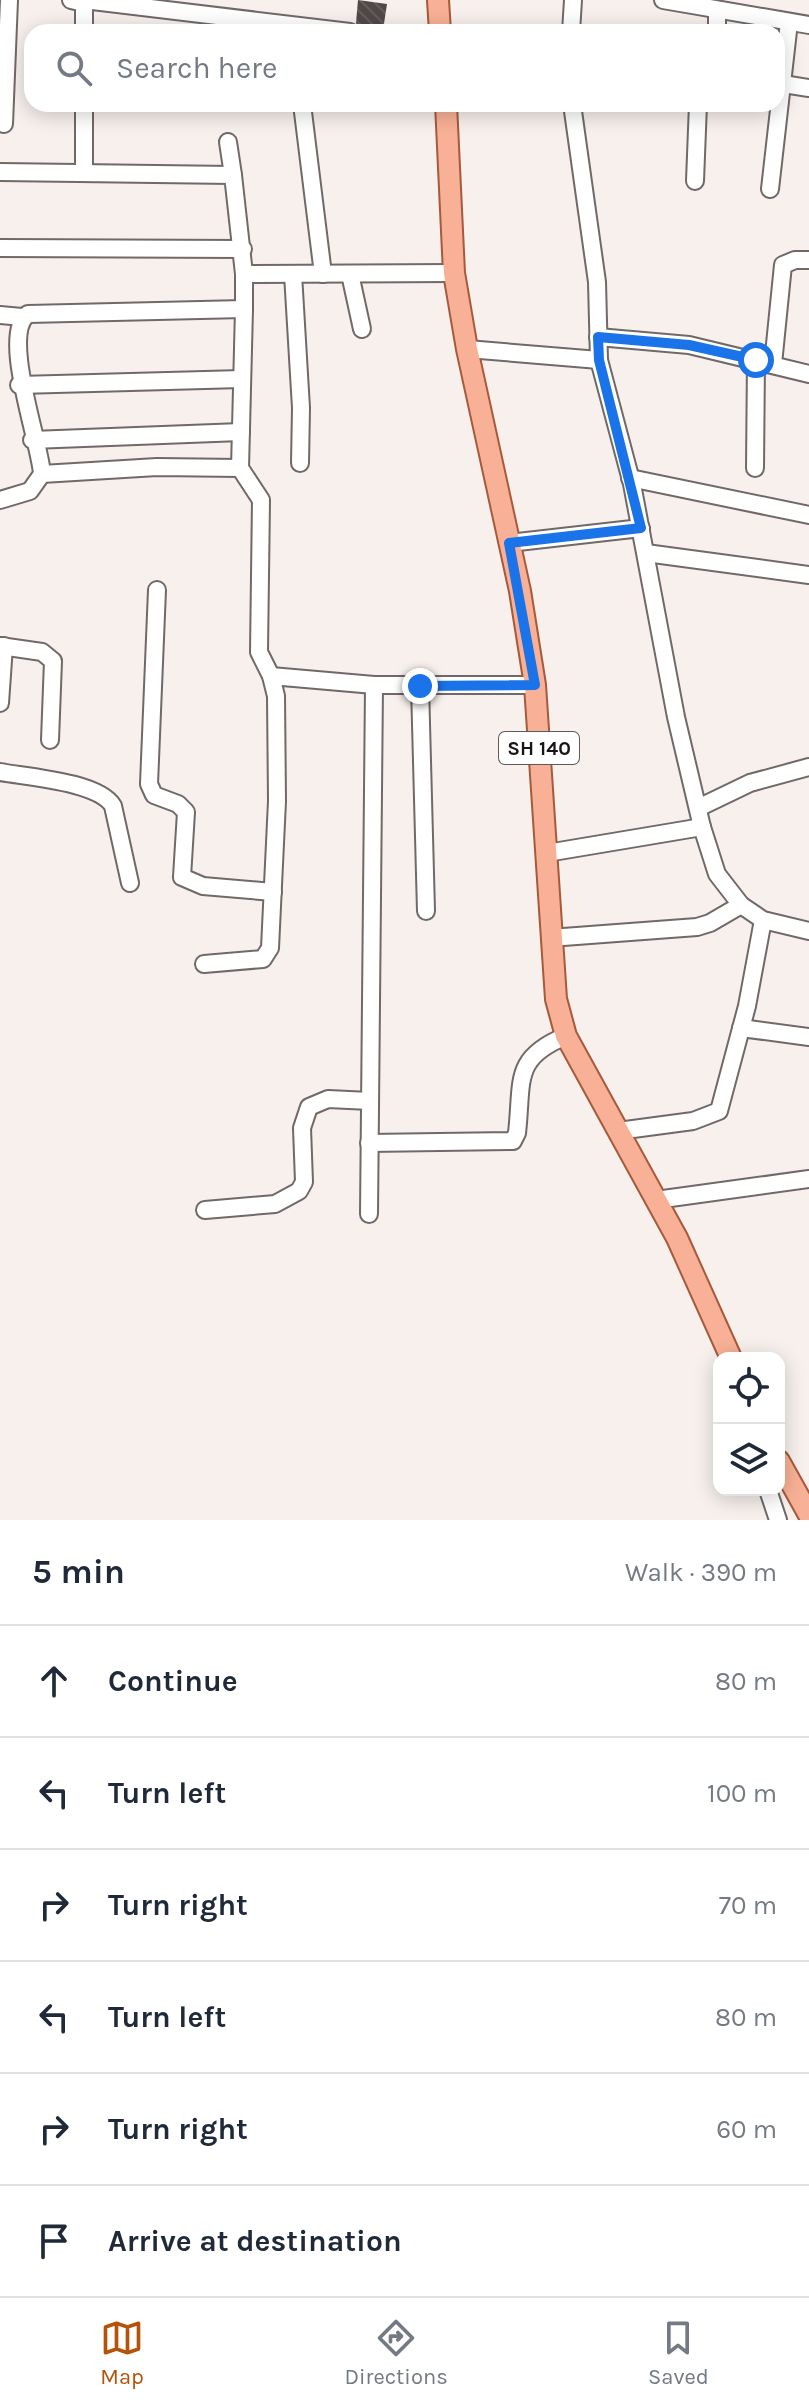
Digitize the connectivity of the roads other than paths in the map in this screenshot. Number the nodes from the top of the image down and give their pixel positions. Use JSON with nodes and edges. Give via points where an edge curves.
{"nodes":[{"id":1,"x":9,"y":0,"type":"edge"},
{"id":2,"x":438,"y":0,"type":"edge"},
{"id":3,"x":573,"y":0,"type":"edge"},
{"id":4,"x":663,"y":0,"type":"edge"},
{"id":5,"x":80,"y":1,"type":"edge"},
{"id":6,"x":717,"y":11,"type":"junction"},
{"id":7,"x":789,"y":22,"type":"junction"},
{"id":8,"x":83,"y":24,"type":"edge"},
{"id":9,"x":262,"y":24,"type":"edge"},
{"id":10,"x":440,"y":24,"type":"edge"},
{"id":11,"x":572,"y":24,"type":"edge"},
{"id":12,"x":717,"y":24,"type":"edge"},
{"id":13,"x":809,"y":25,"type":"edge"},
{"id":14,"x":785,"y":50,"type":"edge"},
{"id":15,"x":785,"y":85,"type":"edge"},
{"id":16,"x":809,"y":88,"type":"edge"},
{"id":17,"x":84,"y":112,"type":"edge"},
{"id":18,"x":303,"y":112,"type":"edge"},
{"id":19,"x":446,"y":112,"type":"edge"},
{"id":20,"x":573,"y":112,"type":"edge"},
{"id":21,"x":698,"y":112,"type":"edge"},
{"id":22,"x":777,"y":112,"type":"edge"},
{"id":23,"x":4,"y":124,"type":"dead end"},
{"id":24,"x":228,"y":142,"type":"dead end"},
{"id":25,"x":0,"y":172,"type":"edge"},
{"id":26,"x":84,"y":173,"type":"junction"},
{"id":27,"x":233,"y":175,"type":"junction"},
{"id":28,"x":695,"y":181,"type":"dead end"},
{"id":29,"x":770,"y":189,"type":"dead end"},
{"id":30,"x":0,"y":248,"type":"edge"},
{"id":31,"x":243,"y":249,"type":"junction"},
{"id":32,"x":809,"y":260,"type":"edge"},
{"id":33,"x":454,"y":273,"type":"junction"},
{"id":34,"x":244,"y":274,"type":"junction"},
{"id":35,"x":293,"y":274,"type":"junction"},
{"id":36,"x":323,"y":274,"type":"junction"},
{"id":37,"x":350,"y":274,"type":"junction"},
{"id":38,"x":244,"y":309,"type":"junction"},
{"id":39,"x":0,"y":315,"type":"edge"},
{"id":40,"x":22,"y":317,"type":"junction"},
{"id":41,"x":362,"y":329,"type":"dead end"},
{"id":42,"x":598,"y":337,"type":"junction"},
{"id":43,"x":467,"y":349,"type":"junction"},
{"id":44,"x":599,"y":360,"type":"junction"},
{"id":45,"x":756,"y":360,"type":"junction"},
{"id":46,"x":773,"y":364,"type":"junction"},
{"id":47,"x":809,"y":374,"type":"edge"},
{"id":48,"x":242,"y":379,"type":"junction"},
{"id":49,"x":19,"y":385,"type":"junction"},
{"id":50,"x":241,"y":432,"type":"junction"},
{"id":51,"x":32,"y":440,"type":"junction"},
{"id":52,"x":300,"y":463,"type":"dead end"},
{"id":53,"x":240,"y":468,"type":"junction"},
{"id":54,"x":755,"y":468,"type":"dead end"},
{"id":55,"x":42,"y":474,"type":"junction"},
{"id":56,"x":630,"y":478,"type":"junction"},
{"id":57,"x":0,"y":500,"type":"edge"},
{"id":58,"x":809,"y":515,"type":"edge"},
{"id":59,"x":641,"y":528,"type":"junction"},
{"id":60,"x":509,"y":543,"type":"junction"},
{"id":61,"x":646,"y":553,"type":"junction"},
{"id":62,"x":809,"y":575,"type":"edge"},
{"id":63,"x":157,"y":590,"type":"dead end"},
{"id":64,"x":2,"y":646,"type":"edge"},
{"id":65,"x":271,"y":676,"type":"junction"},
{"id":66,"x":374,"y":685,"type":"junction"},
{"id":67,"x":535,"y":685,"type":"junction"},
{"id":68,"x":420,"y":686,"type":"junction"},
{"id":69,"x":0,"y":703,"type":"edge"},
{"id":70,"x":50,"y":740,"type":"dead end"},
{"id":71,"x":809,"y":767,"type":"edge"},
{"id":72,"x":0,"y":772,"type":"edge"},
{"id":73,"x":698,"y":808,"type":"junction"},
{"id":74,"x":702,"y":827,"type":"junction"},
{"id":75,"x":547,"y":853,"type":"junction"},
{"id":76,"x":130,"y":883,"type":"dead end"},
{"id":77,"x":273,"y":892,"type":"junction"},
{"id":78,"x":741,"y":905,"type":"junction"},
{"id":79,"x":426,"y":911,"type":"dead end"},
{"id":80,"x":763,"y":920,"type":"junction"},
{"id":81,"x":809,"y":931,"type":"edge"},
{"id":82,"x":550,"y":938,"type":"junction"},
{"id":83,"x":204,"y":964,"type":"dead end"},
{"id":84,"x":741,"y":1028,"type":"junction"},
{"id":85,"x":566,"y":1036,"type":"junction"},
{"id":86,"x":809,"y":1037,"type":"edge"},
{"id":87,"x":370,"y":1101,"type":"junction"},
{"id":88,"x":618,"y":1131,"type":"junction"},
{"id":89,"x":369,"y":1143,"type":"junction"},
{"id":90,"x":809,"y":1179,"type":"edge"},
{"id":91,"x":656,"y":1200,"type":"junction"},
{"id":92,"x":205,"y":1210,"type":"dead end"},
{"id":93,"x":369,"y":1214,"type":"dead end"},
{"id":94,"x":728,"y":1352,"type":"edge"},
{"id":95,"x":785,"y":1472,"type":"edge"},
{"id":96,"x":770,"y":1496,"type":"edge"},
{"id":97,"x":809,"y":1515,"type":"edge"},
{"id":98,"x":778,"y":1520,"type":"edge"}],
"edges":[{"from":1,"to":23,"type":"street"},
{"from":2,"to":10,"type":"main road"},
{"from":3,"to":11,"type":"street"},
{"from":4,"to":6,"type":"street"},
{"from":5,"to":8,"type":"street"},
{"from":5,"to":9,"type":"street"},
{"from":6,"to":7,"type":"street"},
{"from":6,"to":12,"type":"street"},
{"from":7,"to":13,"type":"street"},
{"from":7,"to":14,"type":"street"},
{"from":15,"to":16,"type":"street"},
{"from":17,"to":26,"type":"street"},
{"from":18,"to":36,"type":"street"},
{"from":19,"to":33,"type":"main road","number":"SH 140"},
{"from":20,"to":42,"type":"street","via":[[597,282]]},
{"from":21,"to":28,"type":"street"},
{"from":22,"to":29,"type":"street"},
{"from":24,"to":27,"type":"street"},
{"from":25,"to":26,"type":"street"},
{"from":26,"to":27,"type":"street"},
{"from":27,"to":31,"type":"street"},
{"from":30,"to":31,"type":"street"},
{"from":31,"to":34,"type":"street"},
{"from":32,"to":46,"type":"street","via":[[783,265]]},
{"from":33,"to":37,"type":"street"},
{"from":33,"to":43,"type":"main road","number":"SH 140"},
{"from":34,"to":35,"type":"street"},
{"from":34,"to":38,"type":"street"},
{"from":35,"to":36,"type":"street"},
{"from":35,"to":52,"type":"street"},
{"from":36,"to":37,"type":"street"},
{"from":37,"to":41,"type":"street"},
{"from":38,"to":40,"type":"street"},
{"from":38,"to":48,"type":"street"},
{"from":39,"to":40,"type":"street"},
{"from":40,"to":49,"type":"street","via":[[15,334]]},
{"from":42,"to":44,"type":"street"},
{"from":42,"to":45,"type":"street","via":[[689,345]]},
{"from":43,"to":44,"type":"street"},
{"from":43,"to":60,"type":"main road","number":"SH 140"},
{"from":44,"to":56,"type":"street"},
{"from":45,"to":46,"type":"street"},
{"from":45,"to":54,"type":"street"},
{"from":46,"to":47,"type":"street"},
{"from":48,"to":49,"type":"street"},
{"from":48,"to":50,"type":"street"},
{"from":49,"to":51,"type":"street"},
{"from":50,"to":51,"type":"street"},
{"from":50,"to":53,"type":"street"},
{"from":51,"to":55,"type":"street"},
{"from":53,"to":55,"type":"street"},
{"from":53,"to":65,"type":"street","via":[[261,500],[259,652]]},
{"from":55,"to":57,"type":"street","via":[[30,491]]},
{"from":56,"to":58,"type":"street"},
{"from":56,"to":59,"type":"street"},
{"from":59,"to":60,"type":"street"},
{"from":59,"to":61,"type":"street"},
{"from":60,"to":67,"type":"main road","number":"SH 140"},
{"from":61,"to":62,"type":"street"},
{"from":61,"to":73,"type":"street"},
{"from":63,"to":77,"type":"street","via":[[149,784],[154,795],[186,812],[182,877],[193,884]]},
{"from":64,"to":69,"type":"street"},
{"from":64,"to":70,"type":"street","via":[[42,652],[53,661]]},
{"from":65,"to":66,"type":"street"},
{"from":65,"to":77,"type":"street","via":[[277,787]]},
{"from":66,"to":68,"type":"street"},
{"from":66,"to":87,"type":"street"},
{"from":67,"to":68,"type":"street"},
{"from":67,"to":75,"type":"main road","number":"SH 140"},
{"from":68,"to":79,"type":"street"},
{"from":71,"to":73,"type":"street","via":[[750,783]]},
{"from":72,"to":76,"type":"street","via":[[106,797],[113,806]]},
{"from":73,"to":74,"type":"street"},
{"from":74,"to":75,"type":"street"},
{"from":74,"to":78,"type":"street","via":[[717,874]]},
{"from":75,"to":82,"type":"main road","number":"SH 140"},
{"from":77,"to":83,"type":"street","via":[[270,948],[263,959]]},
{"from":78,"to":80,"type":"street"},
{"from":78,"to":82,"type":"street","via":[[697,927]]},
{"from":80,"to":81,"type":"street"},
{"from":80,"to":84,"type":"street"},
{"from":82,"to":85,"type":"main road","number":"SH 140"},
{"from":84,"to":86,"type":"street"},
{"from":84,"to":88,"type":"street","via":[[714,1116]]},
{"from":85,"to":88,"type":"main road","number":"SH 140"},
{"from":85,"to":89,"type":"street","via":[[529,1057],[513,1141]]},
{"from":87,"to":89,"type":"street"},
{"from":87,"to":92,"type":"street","via":[[328,1099],[309,1107],[302,1128],[304,1182],[291,1198],[254,1208]]},
{"from":88,"to":91,"type":"main road","number":"SH 140"},
{"from":89,"to":93,"type":"street"},
{"from":90,"to":91,"type":"street"},
{"from":91,"to":94,"type":"main road","number":"SH 140"},
{"from":95,"to":97,"type":"main road"},
{"from":96,"to":98,"type":"street"}]}
